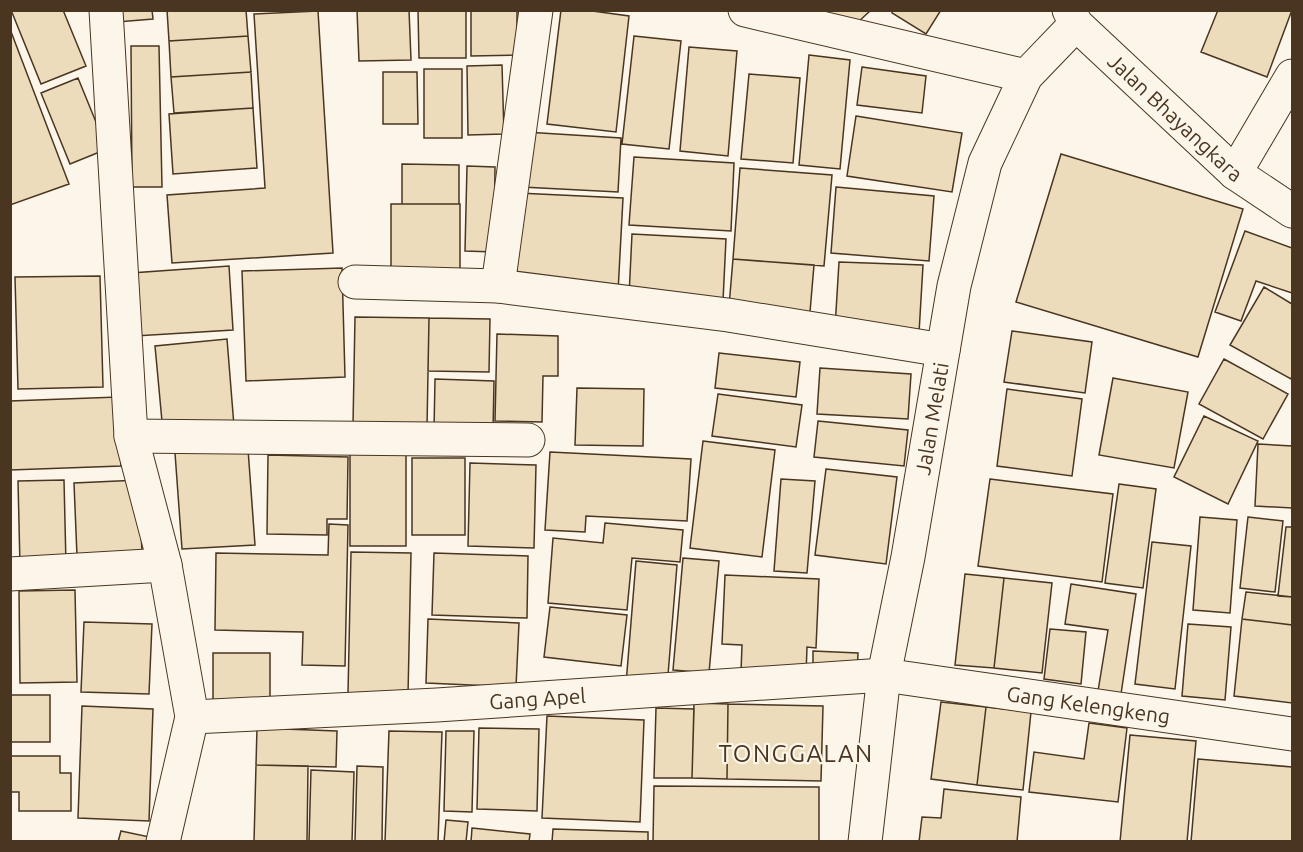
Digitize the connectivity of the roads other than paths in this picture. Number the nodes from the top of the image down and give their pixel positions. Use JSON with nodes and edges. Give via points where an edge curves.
{"nodes":[{"id":1,"x":106,"y":10,"type":"edge"},
{"id":2,"x":536,"y":10,"type":"edge"},
{"id":3,"x":745,"y":10,"type":"edge"},
{"id":4,"x":1072,"y":17,"type":"edge"},
{"id":5,"x":1026,"y":76,"type":"junction"},
{"id":6,"x":1293,"y":76,"type":"edge"},
{"id":7,"x":1235,"y":173,"type":"junction"},
{"id":8,"x":1293,"y":210,"type":"edge"},
{"id":9,"x":355,"y":282,"type":"dead end"},
{"id":10,"x":498,"y":286,"type":"junction"},
{"id":11,"x":943,"y":350,"type":"junction"},
{"id":12,"x":131,"y":436,"type":"junction"},
{"id":13,"x":528,"y":440,"type":"dead end"},
{"id":14,"x":165,"y":565,"type":"junction"},
{"id":15,"x":10,"y":574,"type":"edge"},
{"id":16,"x":884,"y":675,"type":"junction"},
{"id":17,"x":192,"y":717,"type":"junction"},
{"id":18,"x":1293,"y":734,"type":"edge"},
{"id":19,"x":163,"y":842,"type":"edge"},
{"id":20,"x":865,"y":842,"type":"edge"}],
"edges":[{"from":1,"to":12,"type":"street"},
{"from":2,"to":10,"type":"street"},
{"from":3,"to":5,"type":"street"},
{"from":4,"to":5,"type":"street","name":"Jalan Melati"},
{"from":4,"to":7,"type":"street","name":"Jalan Bhayangkara"},
{"from":5,"to":11,"type":"street","name":"Jalan Melati","via":[[985,163],[954,286]]},
{"from":6,"to":7,"type":"street"},
{"from":7,"to":8,"type":"street","name":"Jalan Bhayangkara"},
{"from":9,"to":10,"type":"street"},
{"from":10,"to":11,"type":"street","via":[[728,315]]},
{"from":11,"to":16,"type":"street","name":"Jalan Melati"},
{"from":12,"to":13,"type":"street"},
{"from":12,"to":14,"type":"street"},
{"from":14,"to":15,"type":"street"},
{"from":14,"to":17,"type":"street"},
{"from":16,"to":17,"type":"street","name":"Gang Apel"},
{"from":16,"to":18,"type":"street","name":"Gang Kelengkeng"},
{"from":16,"to":20,"type":"street","name":"Jalan Melati"},
{"from":17,"to":19,"type":"street"}]}
